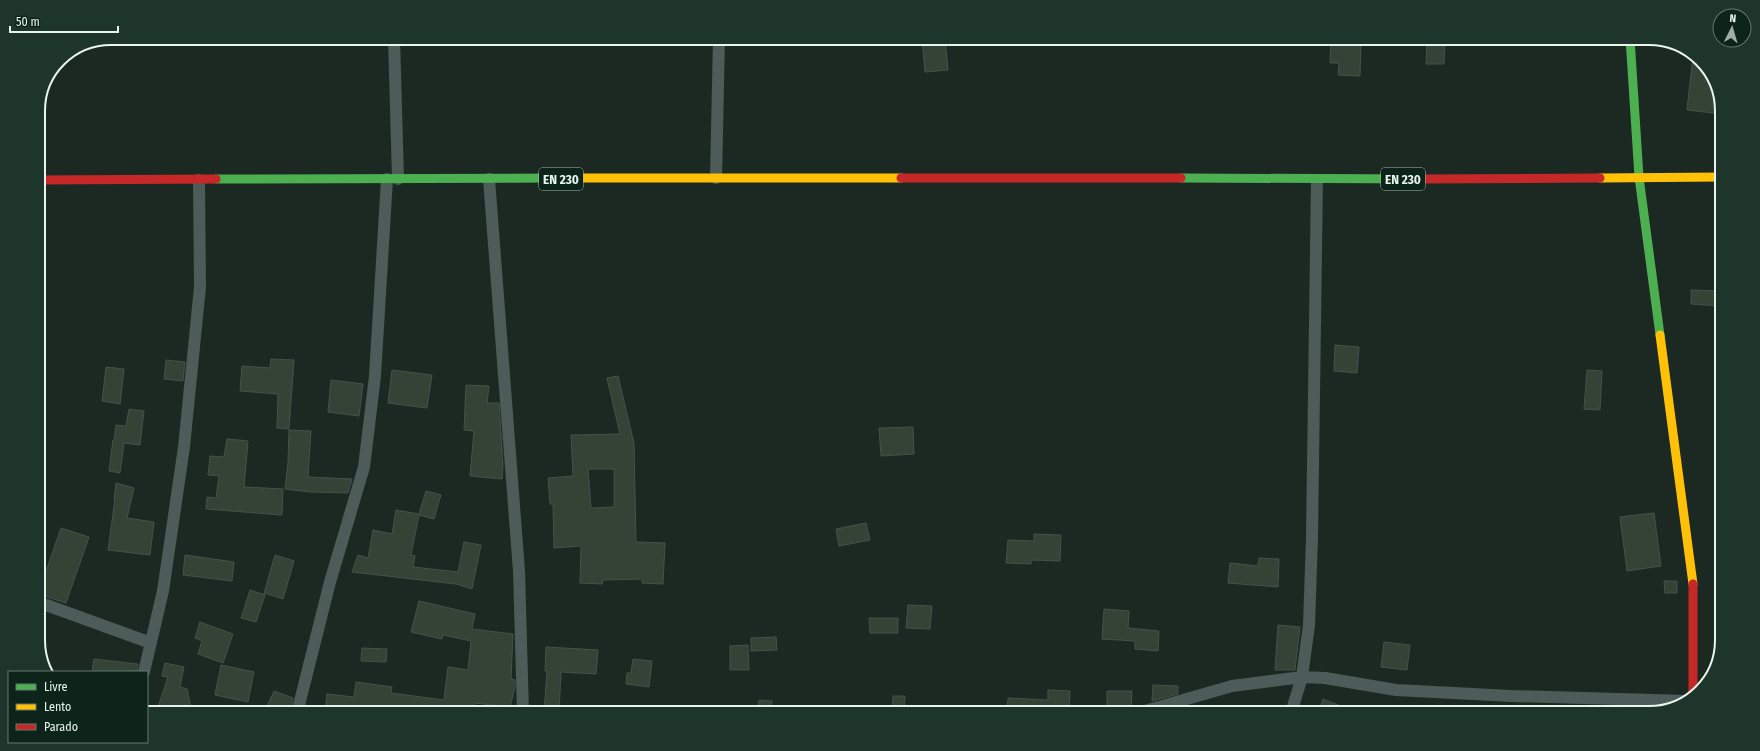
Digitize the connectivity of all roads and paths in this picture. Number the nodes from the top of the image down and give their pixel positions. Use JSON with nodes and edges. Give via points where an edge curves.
{"nodes":[{"id":1,"x":394,"y":45,"type":"edge"},
{"id":2,"x":720,"y":45,"type":"edge"},
{"id":3,"x":1630,"y":45,"type":"edge"},
{"id":4,"x":1639,"y":177,"type":"junction"},
{"id":5,"x":1715,"y":177,"type":"edge"},
{"id":6,"x":716,"y":178,"type":"junction"},
{"id":7,"x":392,"y":179,"type":"junction"},
{"id":8,"x":489,"y":179,"type":"junction"},
{"id":9,"x":45,"y":180,"type":"edge"},
{"id":10,"x":199,"y":180,"type":"junction"},
{"id":11,"x":1317,"y":180,"type":"junction"},
{"id":12,"x":45,"y":605,"type":"edge"},
{"id":13,"x":151,"y":643,"type":"junction"},
{"id":14,"x":144,"y":671,"type":"edge"},
{"id":15,"x":1302,"y":677,"type":"junction"},
{"id":16,"x":1692,"y":690,"type":"edge"},
{"id":17,"x":1674,"y":701,"type":"edge"},
{"id":18,"x":299,"y":706,"type":"edge"},
{"id":19,"x":522,"y":706,"type":"edge"},
{"id":20,"x":1162,"y":706,"type":"edge"},
{"id":21,"x":1293,"y":706,"type":"edge"}],
"edges":[{"from":1,"to":7,"type":"street"},
{"from":2,"to":6,"type":"street"},
{"from":3,"to":4,"type":"main road"},
{"from":4,"to":5,"type":"main road","number":"EN 230"},
{"from":4,"to":11,"type":"main road","number":"EN 230"},
{"from":4,"to":16,"type":"main road","via":[[1693,583]]},
{"from":6,"to":8,"type":"main road","number":"EN 230"},
{"from":6,"to":11,"type":"main road","number":"EN 230","via":[[1084,177]]},
{"from":7,"to":8,"type":"main road","number":"EN 230"},
{"from":7,"to":10,"type":"main road","number":"EN 230"},
{"from":7,"to":18,"type":"street","via":[[375,376],[364,467],[330,582]]},
{"from":8,"to":19,"type":"street","via":[[519,571]]},
{"from":9,"to":10,"type":"main road","number":"EN 230"},
{"from":10,"to":13,"type":"street","via":[[200,287],[187,416],[163,591]]},
{"from":11,"to":15,"type":"street","via":[[1312,537],[1309,626]]},
{"from":12,"to":13,"type":"street"},
{"from":13,"to":14,"type":"street"},
{"from":15,"to":17,"type":"street","via":[[1325,678],[1396,690]]},
{"from":15,"to":20,"type":"street","via":[[1232,686]]},
{"from":15,"to":21,"type":"street"}]}
